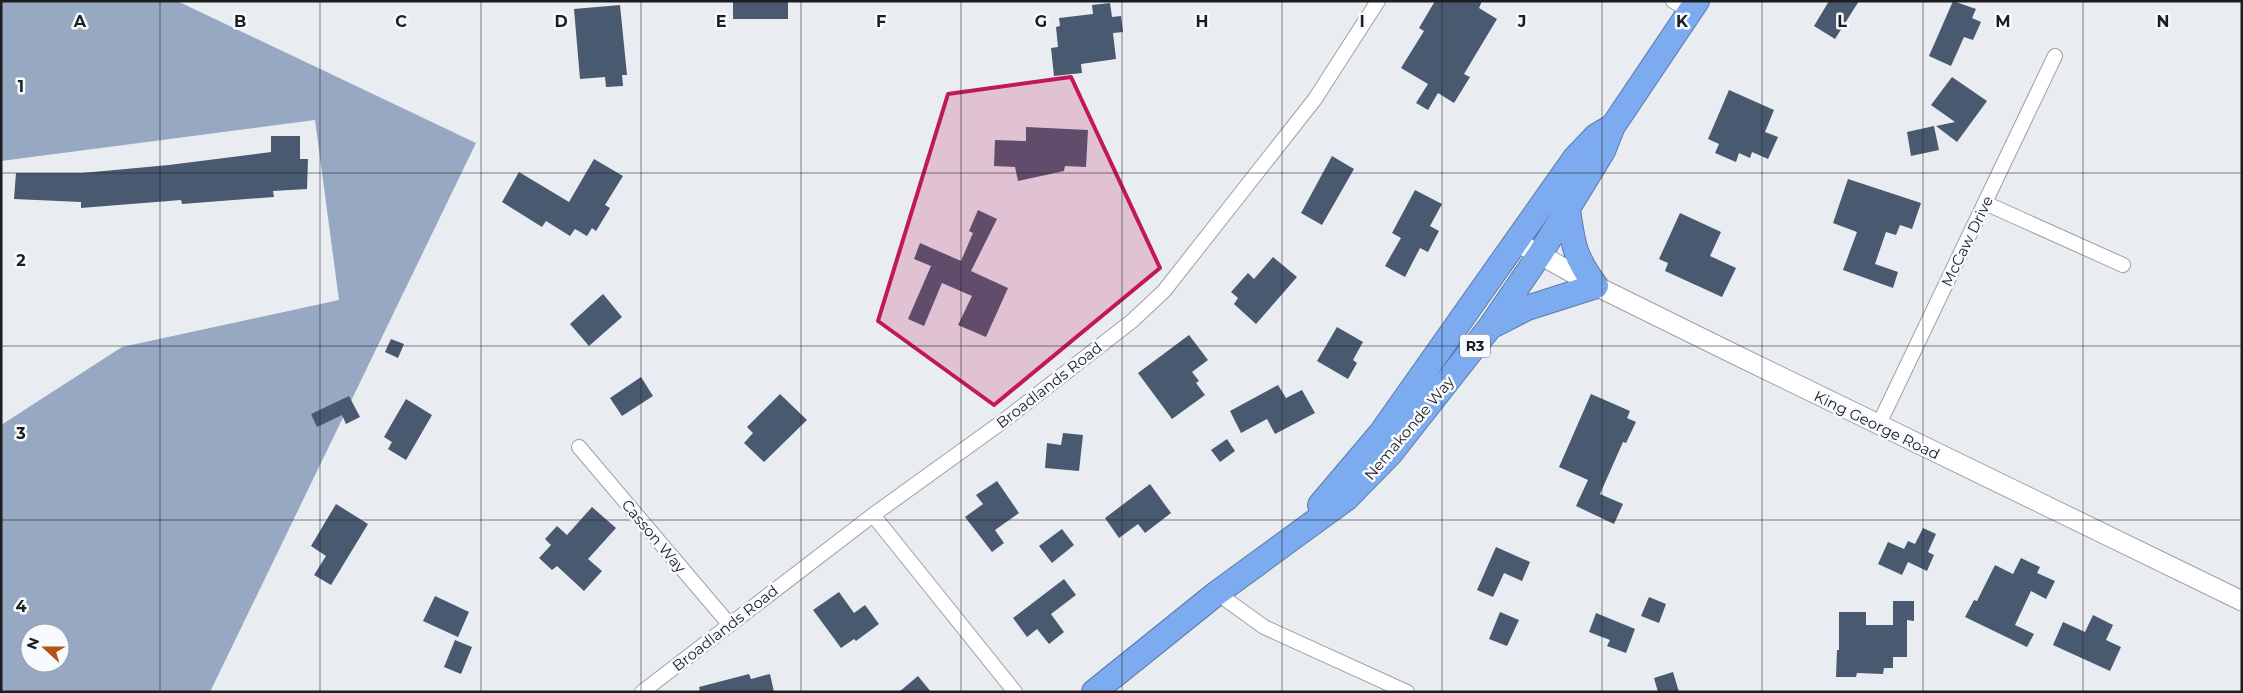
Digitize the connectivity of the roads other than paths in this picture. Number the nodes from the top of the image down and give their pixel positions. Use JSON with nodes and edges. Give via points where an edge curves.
{"nodes":[{"id":1,"x":1378,"y":1,"type":"edge"},
{"id":2,"x":1687,"y":5,"type":"edge"},
{"id":3,"x":2055,"y":56,"type":"dead end"},
{"id":4,"x":1613,"y":126,"type":"junction"},
{"id":5,"x":1984,"y":204,"type":"junction"},
{"id":6,"x":1568,"y":209,"type":"junction"},
{"id":7,"x":1517,"y":242,"type":"junction"},
{"id":8,"x":1540,"y":254,"type":"junction"},
{"id":9,"x":2123,"y":265,"type":"dead end"},
{"id":10,"x":1596,"y":286,"type":"junction"},
{"id":11,"x":1490,"y":327,"type":"junction"},
{"id":12,"x":1878,"y":426,"type":"junction"},
{"id":13,"x":579,"y":447,"type":"dead end"},
{"id":14,"x":873,"y":515,"type":"junction"},
{"id":15,"x":1297,"y":534,"type":"junction"},
{"id":16,"x":1218,"y":593,"type":"junction"},
{"id":17,"x":2242,"y":601,"type":"edge"},
{"id":18,"x":729,"y":624,"type":"junction"},
{"id":19,"x":642,"y":692,"type":"edge"},
{"id":20,"x":1015,"y":692,"type":"edge"},
{"id":21,"x":1094,"y":692,"type":"edge"},
{"id":22,"x":1407,"y":692,"type":"edge"}],
"edges":[{"from":1,"to":14,"type":"street","name":"Broadlands Road","via":[[1315,99],[1164,291],[1132,321],[1017,410]]},
{"from":2,"to":4,"type":"highway","name":"Nemakonde Way","number":"R3"},
{"from":3,"to":5,"type":"street","name":"McCaw Drive"},
{"from":4,"to":6,"type":"highway","name":"Nemakonde Way","number":"R3","via":[[1603,151]]},
{"from":4,"to":7,"type":"highway","name":"Nemakonde Way","number":"R3","via":[[1596,136],[1575,158]]},
{"from":5,"to":9,"type":"street"},
{"from":5,"to":12,"type":"street","name":"McCaw Drive"},
{"from":6,"to":8,"type":"highway","name":"Nemakonde Way","number":"R3"},
{"from":6,"to":10,"type":"highway","via":[[1574,249],[1580,264]]},
{"from":7,"to":8,"type":"main road","name":"King George Road"},
{"from":7,"to":15,"type":"highway","name":"Nemakonde Way","number":"R3","via":[[1381,433]]},
{"from":8,"to":10,"type":"main road","name":"King George Road"},
{"from":8,"to":11,"type":"highway","name":"Nemakonde Way","number":"R3"},
{"from":10,"to":11,"type":"highway","via":[[1527,308]]},
{"from":10,"to":12,"type":"main road","name":"King George Road"},
{"from":11,"to":15,"type":"highway","name":"Nemakonde Way","number":"R3","via":[[1368,478]]},
{"from":12,"to":17,"type":"main road","name":"King George Road"},
{"from":13,"to":18,"type":"street","name":"Casson Way"},
{"from":14,"to":18,"type":"street","name":"Broadlands Road"},
{"from":14,"to":20,"type":"street"},
{"from":15,"to":16,"type":"highway","name":"Nemakonde Way","number":"R3"},
{"from":16,"to":21,"type":"highway","name":"Nemakonde Way","number":"R3"},
{"from":16,"to":22,"type":"street","via":[[1264,627]]},
{"from":18,"to":19,"type":"street","name":"Broadlands Road"}]}
